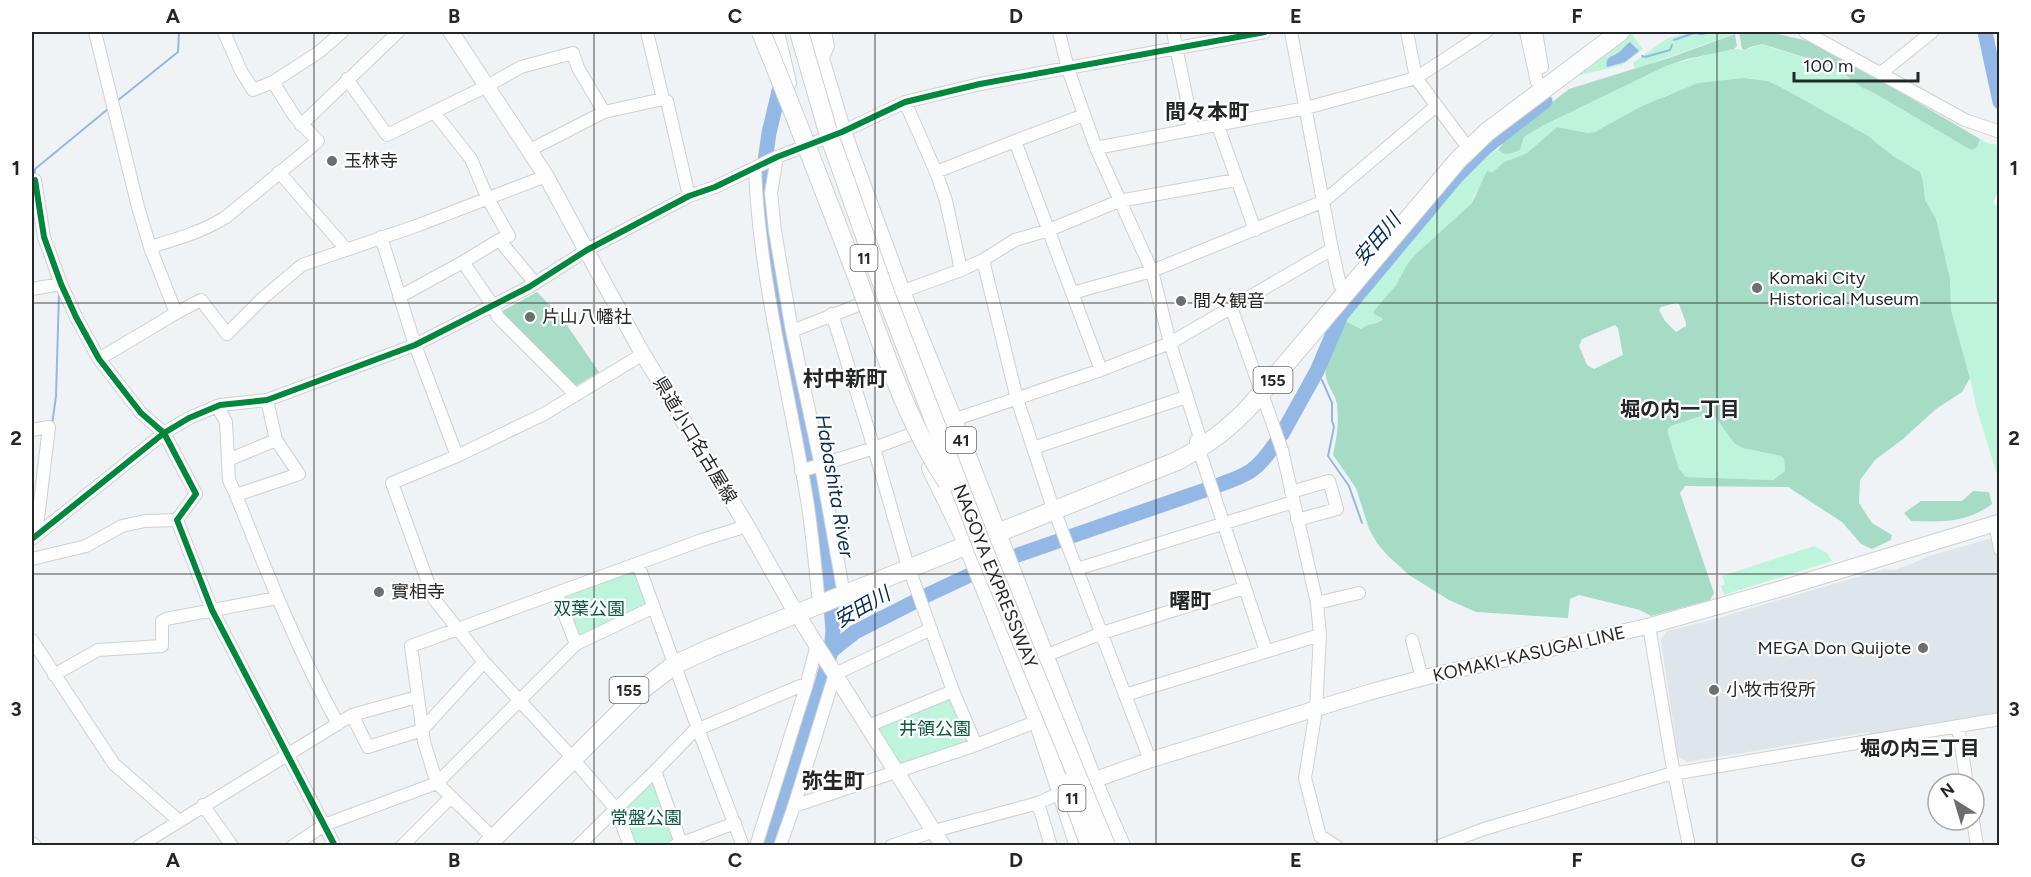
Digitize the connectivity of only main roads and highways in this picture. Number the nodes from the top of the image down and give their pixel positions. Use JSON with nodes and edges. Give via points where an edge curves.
{"nodes":[{"id":1,"x":451,"y":32,"type":"edge"},
{"id":2,"x":760,"y":32,"type":"edge"},
{"id":3,"x":775,"y":32,"type":"edge"},
{"id":4,"x":787,"y":32,"type":"edge"},
{"id":5,"x":799,"y":32,"type":"edge"},
{"id":6,"x":812,"y":32,"type":"edge"},
{"id":7,"x":1605,"y":32,"type":"edge"},
{"id":8,"x":1620,"y":32,"type":"edge"},
{"id":9,"x":894,"y":295,"type":"junction"},
{"id":10,"x":1261,"y":388,"type":"junction"},
{"id":11,"x":947,"y":482,"type":"junction"},
{"id":12,"x":1997,"y":523,"type":"edge"},
{"id":13,"x":995,"y":529,"type":"junction"},
{"id":14,"x":966,"y":541,"type":"junction"},
{"id":15,"x":795,"y":610,"type":"junction"},
{"id":16,"x":1055,"y":750,"type":"junction"},
{"id":17,"x":1092,"y":781,"type":"junction"},
{"id":18,"x":1060,"y":793,"type":"junction"},
{"id":19,"x":487,"y":839,"type":"edge"},
{"id":20,"x":474,"y":846,"type":"edge"},
{"id":21,"x":943,"y":846,"type":"edge"},
{"id":22,"x":1079,"y":846,"type":"edge"},
{"id":23,"x":1090,"y":846,"type":"edge"},
{"id":24,"x":1096,"y":846,"type":"edge"},
{"id":25,"x":1106,"y":846,"type":"edge"},
{"id":26,"x":1121,"y":846,"type":"edge"}],
"edges":[{"from":1,"to":15,"type":"main road","name":"県道小口名古屋線","via":[[546,176],[643,354]]},
{"from":2,"to":11,"type":"highway","bridge":true,"via":[[890,364],[930,457]]},
{"from":3,"to":14,"type":"highway","number":"41","via":[[803,148],[861,304],[914,433]]},
{"from":4,"to":11,"type":"highway","number":"11","bridge":true,"via":[[872,281]]},
{"from":5,"to":9,"type":"highway","name":"NAGOYA EXPRESSWAY","number":"11","bridge":true,"via":[[828,132]]},
{"from":6,"to":9,"type":"highway","number":"41"},
{"from":6,"to":9,"type":"highway","bridge":true,"via":[[822,79]]},
{"from":7,"to":10,"type":"highway","number":"155","via":[[1463,141],[1444,160]]},
{"from":8,"to":10,"type":"highway","number":"155","via":[[1487,132],[1458,160]]},
{"from":9,"to":13,"type":"highway","number":"41","via":[[953,420]]},
{"from":9,"to":25,"type":"highway","name":"NAGOYA EXPRESSWAY","number":"11","bridge":true,"via":[[979,538]]},
{"from":10,"to":13,"type":"highway","number":"155","via":[[1233,425],[1198,442],[1177,461]]},
{"from":11,"to":16,"type":"highway","name":"NAGOYA EXPRESSWAY","number":"11"},
{"from":12,"to":17,"type":"main road","name":"KOMAKI-KASUGAI LINE","via":[[1649,626],[1370,692]]},
{"from":13,"to":14,"type":"highway","number":"155"},
{"from":13,"to":17,"type":"highway","number":"41"},
{"from":14,"to":15,"type":"highway","number":"155"},
{"from":14,"to":18,"type":"highway","number":"41","via":[[1038,721]]},
{"from":15,"to":19,"type":"highway","number":"155","via":[[716,636],[643,676]]},
{"from":15,"to":21,"type":"main road","name":"県道小口名古屋線"},
{"from":16,"to":23,"type":"highway","name":"NAGOYA EXPRESSWAY","number":"11","bridge":true},
{"from":16,"to":24,"type":"highway","bridge":true},
{"from":17,"to":18,"type":"main road","name":"KOMAKI-KASUGAI LINE"},
{"from":17,"to":26,"type":"highway","number":"41"},
{"from":18,"to":22,"type":"highway","number":"41"},
{"from":19,"to":20,"type":"highway","number":"155"}]}
